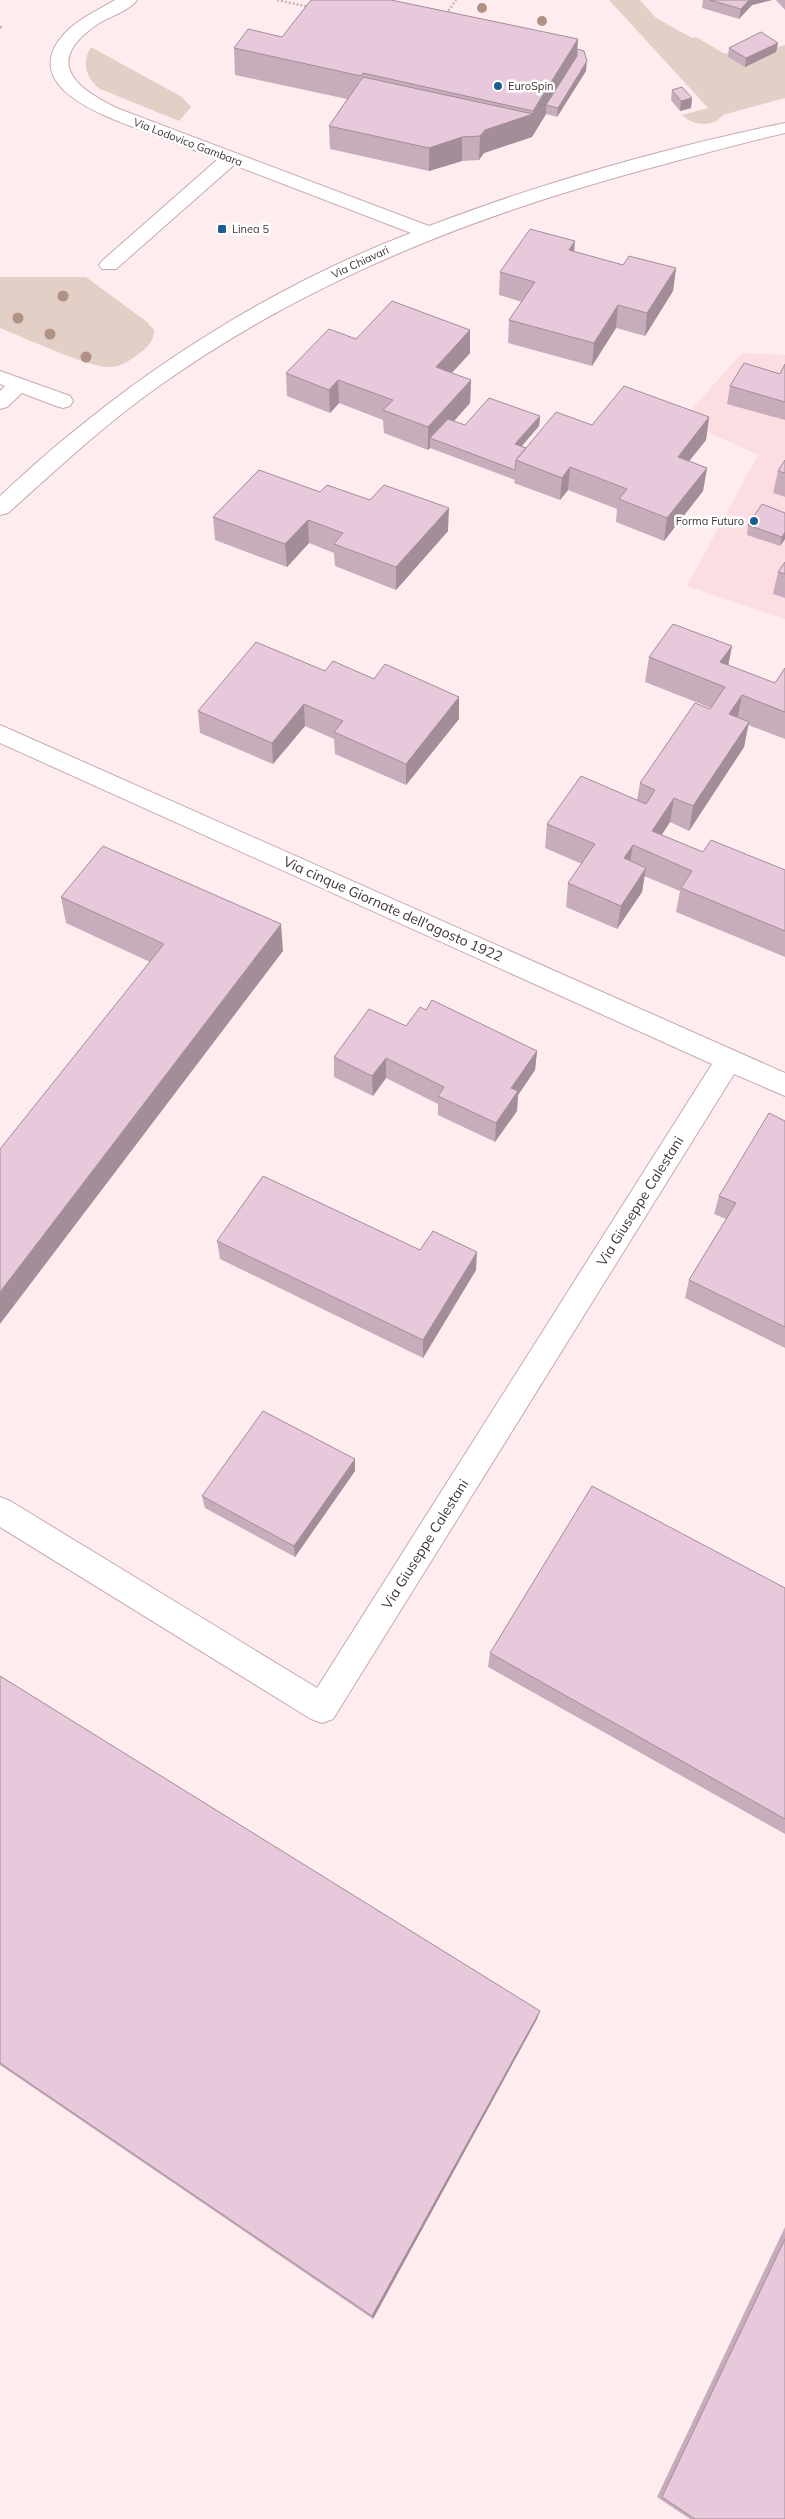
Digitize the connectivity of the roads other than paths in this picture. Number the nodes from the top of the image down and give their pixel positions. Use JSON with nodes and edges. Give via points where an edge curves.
{"nodes":[{"id":1,"x":128,"y":0,"type":"edge"},
{"id":2,"x":782,"y":128,"type":"edge"},
{"id":3,"x":231,"y":158,"type":"junction"},
{"id":4,"x":426,"y":232,"type":"junction"},
{"id":5,"x":109,"y":265,"type":"dead end"},
{"id":6,"x":0,"y":377,"type":"edge"},
{"id":7,"x":20,"y":384,"type":"junction"},
{"id":8,"x":63,"y":401,"type":"dead end"},
{"id":9,"x":0,"y":402,"type":"edge"},
{"id":10,"x":0,"y":508,"type":"edge"},
{"id":11,"x":0,"y":733,"type":"edge"},
{"id":12,"x":729,"y":1059,"type":"junction"},
{"id":13,"x":785,"y":1085,"type":"edge"},
{"id":14,"x":0,"y":1511,"type":"edge"}],
"edges":[{"from":1,"to":3,"type":"street","name":"Via Lodovico Gambara","via":[[70,38],[62,50],[59,64],[67,83],[98,107]]},
{"from":2,"to":4,"type":"street","name":"Via Chiavari","via":[[600,174],[518,198]]},
{"from":3,"to":4,"type":"street","name":"Via Lodovico Gambara"},
{"from":3,"to":5,"type":"street"},
{"from":4,"to":10,"type":"street","name":"Via Chiavari","via":[[314,282],[198,350],[90,428]]},
{"from":6,"to":7,"type":"street"},
{"from":7,"to":8,"type":"street"},
{"from":7,"to":9,"type":"street"},
{"from":11,"to":12,"type":"street","name":"Via cinque Giornate dell'agosto 1922"},
{"from":12,"to":13,"type":"street","name":"Via cinque Giornate dell'agosto 1922"},
{"from":12,"to":14,"type":"street","name":"Via Giuseppe Calestani","via":[[322,1708]]}]}
